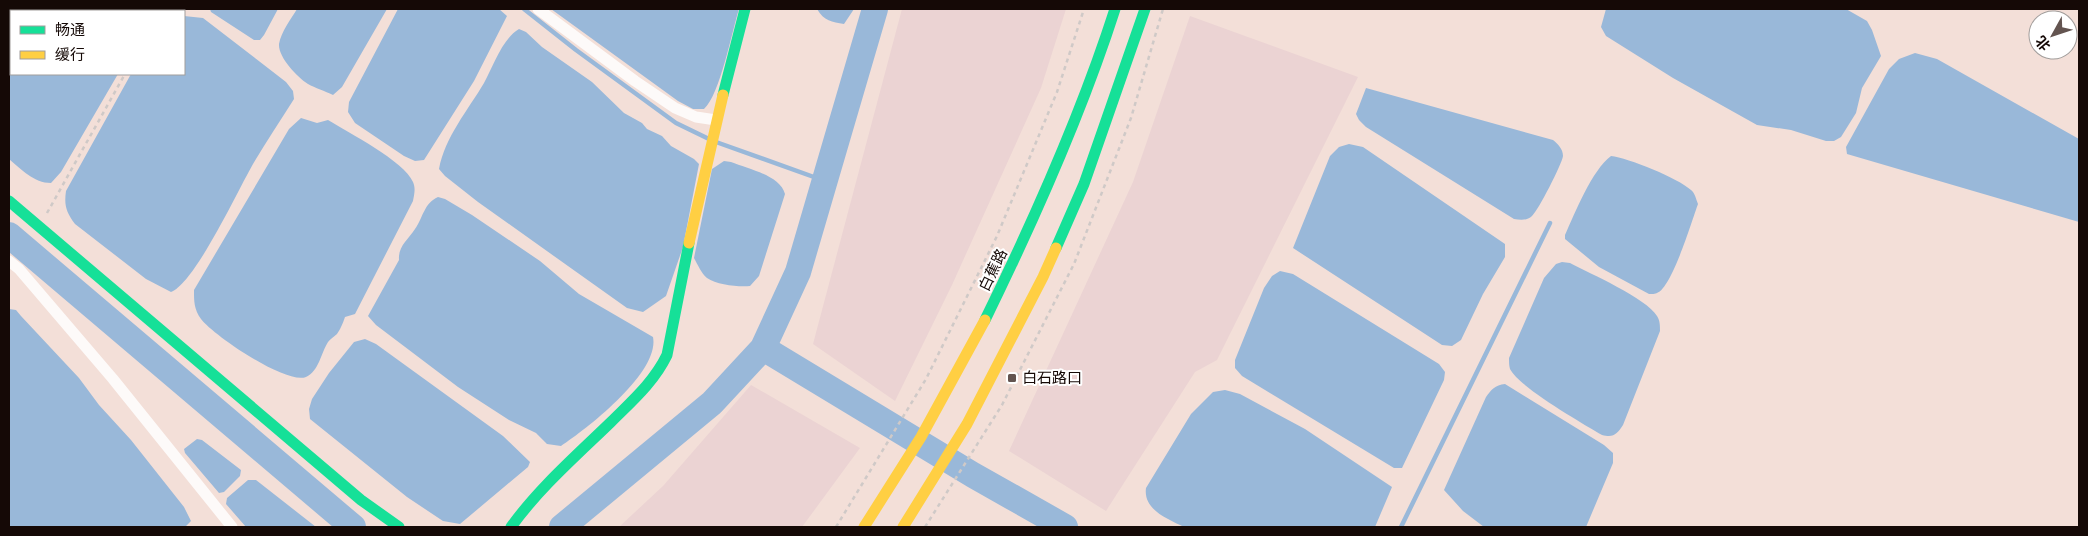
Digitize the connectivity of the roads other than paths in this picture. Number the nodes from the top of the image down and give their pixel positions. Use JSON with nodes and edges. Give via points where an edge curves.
{"nodes":[{"id":1,"x":538,"y":9,"type":"edge"},
{"id":2,"x":744,"y":9,"type":"edge"},
{"id":3,"x":1115,"y":9,"type":"edge"},
{"id":4,"x":1145,"y":9,"type":"edge"},
{"id":5,"x":715,"y":126,"type":"junction"},
{"id":6,"x":9,"y":201,"type":"edge"},
{"id":7,"x":9,"y":261,"type":"edge"},
{"id":8,"x":232,"y":527,"type":"edge"},
{"id":9,"x":399,"y":527,"type":"edge"},
{"id":10,"x":511,"y":527,"type":"edge"},
{"id":11,"x":864,"y":527,"type":"edge"},
{"id":12,"x":903,"y":527,"type":"edge"}],
"edges":[{"from":1,"to":5,"type":"street","via":[[675,108]]},
{"from":2,"to":5,"type":"main road"},
{"from":3,"to":11,"type":"main road","name":"白蕉路","via":[[1027,233],[971,351],[895,482]]},
{"from":4,"to":12,"type":"main road","via":[[1084,184],[1043,277],[967,424]]},
{"from":5,"to":10,"type":"main road","via":[[667,355],[661,367],[643,390],[561,471]]},
{"from":6,"to":9,"type":"main road","via":[[361,500]]},
{"from":7,"to":8,"type":"street","via":[[113,379]]}]}
